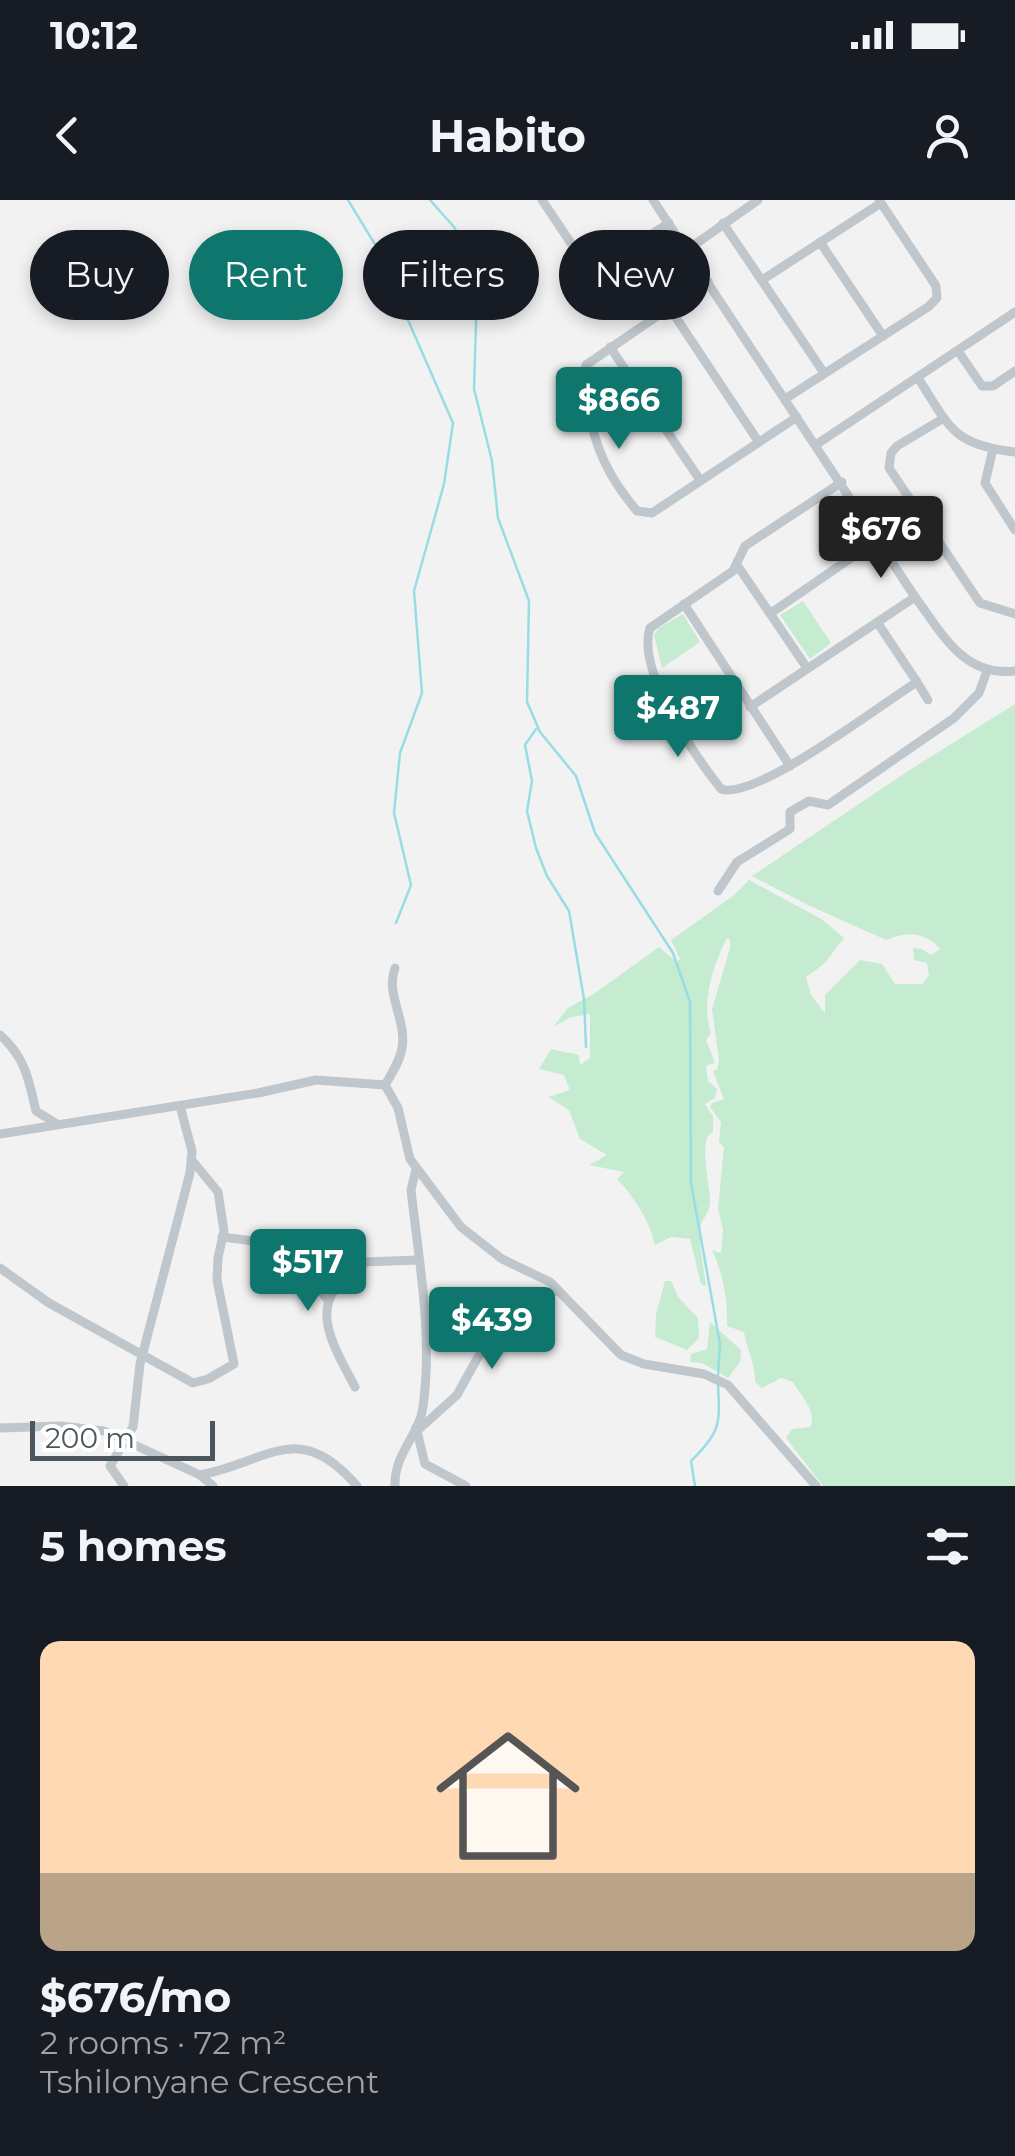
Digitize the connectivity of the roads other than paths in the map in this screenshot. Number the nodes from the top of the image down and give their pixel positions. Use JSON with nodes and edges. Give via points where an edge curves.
{"nodes":[{"id":1,"x":542,"y":200,"type":"edge"},
{"id":2,"x":653,"y":200,"type":"edge"},
{"id":3,"x":758,"y":200,"type":"edge"},
{"id":4,"x":880,"y":202,"type":"edge"},
{"id":5,"x":723,"y":223,"type":"junction"},
{"id":6,"x":670,"y":224,"type":"junction"},
{"id":7,"x":674,"y":230,"type":"edge"},
{"id":8,"x":710,"y":233,"type":"edge"},
{"id":9,"x":820,"y":242,"type":"junction"},
{"id":10,"x":762,"y":280,"type":"junction"},
{"id":11,"x":710,"y":284,"type":"edge"},
{"id":12,"x":1015,"y":312,"type":"edge"},
{"id":13,"x":651,"y":320,"type":"edge"},
{"id":14,"x":677,"y":320,"type":"edge"},
{"id":15,"x":883,"y":336,"type":"junction"},
{"id":16,"x":610,"y":347,"type":"junction"},
{"id":17,"x":958,"y":351,"type":"junction"},
{"id":18,"x":1015,"y":371,"type":"edge"},
{"id":19,"x":824,"y":373,"type":"junction"},
{"id":20,"x":918,"y":378,"type":"junction"},
{"id":21,"x":786,"y":398,"type":"junction"},
{"id":22,"x":797,"y":416,"type":"junction"},
{"id":23,"x":944,"y":418,"type":"junction"},
{"id":24,"x":758,"y":441,"type":"junction"},
{"id":25,"x":817,"y":444,"type":"junction"},
{"id":26,"x":992,"y":449,"type":"junction"},
{"id":27,"x":1015,"y":452,"type":"edge"},
{"id":28,"x":700,"y":480,"type":"junction"},
{"id":29,"x":842,"y":482,"type":"junction"},
{"id":30,"x":1015,"y":530,"type":"edge"},
{"id":31,"x":877,"y":540,"type":"junction"},
{"id":32,"x":738,"y":565,"type":"junction"},
{"id":33,"x":915,"y":596,"type":"junction"},
{"id":34,"x":684,"y":604,"type":"junction"},
{"id":35,"x":771,"y":613,"type":"junction"},
{"id":36,"x":1015,"y":614,"type":"edge"},
{"id":37,"x":877,"y":622,"type":"junction"},
{"id":38,"x":807,"y":668,"type":"junction"},
{"id":39,"x":987,"y":671,"type":"junction"},
{"id":40,"x":1015,"y":671,"type":"edge"},
{"id":41,"x":917,"y":682,"type":"junction"},
{"id":42,"x":928,"y":700,"type":"dead end"},
{"id":43,"x":750,"y":707,"type":"junction"},
{"id":44,"x":790,"y":766,"type":"junction"},
{"id":45,"x":718,"y":891,"type":"dead end"},
{"id":46,"x":395,"y":968,"type":"dead end"},
{"id":47,"x":0,"y":1035,"type":"edge"},
{"id":48,"x":385,"y":1085,"type":"junction"},
{"id":49,"x":180,"y":1106,"type":"junction"},
{"id":50,"x":59,"y":1124,"type":"junction"},
{"id":51,"x":0,"y":1134,"type":"edge"},
{"id":52,"x":191,"y":1159,"type":"junction"},
{"id":53,"x":416,"y":1169,"type":"junction"},
{"id":54,"x":222,"y":1238,"type":"junction"},
{"id":55,"x":289,"y":1251,"type":"junction"},
{"id":56,"x":419,"y":1260,"type":"junction"},
{"id":57,"x":365,"y":1263,"type":"junction"},
{"id":58,"x":0,"y":1268,"type":"edge"},
{"id":59,"x":558,"y":1290,"type":"junction"},
{"id":60,"x":328,"y":1300,"type":"junction"},
{"id":61,"x":142,"y":1355,"type":"junction"},
{"id":62,"x":356,"y":1387,"type":"dead end"},
{"id":63,"x":0,"y":1428,"type":"edge"},
{"id":64,"x":416,"y":1429,"type":"junction"},
{"id":65,"x":124,"y":1439,"type":"junction"},
{"id":66,"x":200,"y":1476,"type":"junction"},
{"id":67,"x":124,"y":1486,"type":"edge"},
{"id":68,"x":213,"y":1486,"type":"edge"},
{"id":69,"x":357,"y":1486,"type":"edge"},
{"id":70,"x":395,"y":1486,"type":"edge"},
{"id":71,"x":466,"y":1486,"type":"edge"},
{"id":72,"x":816,"y":1486,"type":"edge"}],
"edges":[{"from":1,"to":6,"type":"street","via":[[594,270]]},
{"from":2,"to":6,"type":"street"},
{"from":3,"to":5,"type":"street"},
{"from":4,"to":9,"type":"street"},
{"from":4,"to":15,"type":"street","via":[[936,286],[937,298]]},
{"from":5,"to":8,"type":"street"},
{"from":5,"to":10,"type":"street"},
{"from":6,"to":7,"type":"street"},
{"from":9,"to":10,"type":"street"},
{"from":9,"to":15,"type":"street"},
{"from":10,"to":19,"type":"street"},
{"from":11,"to":21,"type":"street"},
{"from":12,"to":17,"type":"street"},
{"from":13,"to":16,"type":"street"},
{"from":14,"to":24,"type":"street"},
{"from":15,"to":19,"type":"street"},
{"from":16,"to":28,"type":"street"},
{"from":16,"to":28,"type":"street","via":[[584,372],[603,464],[641,513],[652,513]]},
{"from":17,"to":18,"type":"street","via":[[982,386]]},
{"from":17,"to":20,"type":"street"},
{"from":19,"to":21,"type":"street"},
{"from":20,"to":23,"type":"street"},
{"from":20,"to":25,"type":"street"},
{"from":21,"to":22,"type":"street"},
{"from":22,"to":24,"type":"street"},
{"from":22,"to":25,"type":"street"},
{"from":23,"to":26,"type":"street","via":[[963,440]]},
{"from":23,"to":36,"type":"street","via":[[897,446],[889,468],[980,603]]},
{"from":24,"to":28,"type":"street"},
{"from":25,"to":29,"type":"street"},
{"from":26,"to":27,"type":"street"},
{"from":26,"to":30,"type":"street","via":[[986,483]]},
{"from":29,"to":31,"type":"street"},
{"from":29,"to":32,"type":"street","via":[[745,546]]},
{"from":31,"to":33,"type":"street"},
{"from":31,"to":35,"type":"street"},
{"from":32,"to":34,"type":"street"},
{"from":32,"to":35,"type":"street"},
{"from":33,"to":37,"type":"street"},
{"from":33,"to":39,"type":"street","via":[[960,656]]},
{"from":34,"to":43,"type":"street"},
{"from":34,"to":44,"type":"street","via":[[652,625],[647,640],[663,701],[718,786],[732,792]]},
{"from":35,"to":38,"type":"street"},
{"from":37,"to":38,"type":"street"},
{"from":37,"to":41,"type":"street"},
{"from":38,"to":43,"type":"street"},
{"from":39,"to":40,"type":"street"},
{"from":39,"to":45,"type":"street","via":[[975,698],[944,725],[828,805],[807,802],[790,812],[790,829],[737,862]]},
{"from":41,"to":42,"type":"street"},
{"from":41,"to":44,"type":"street"},
{"from":43,"to":44,"type":"street"},
{"from":46,"to":48,"type":"street","via":[[391,981],[403,1045]]},
{"from":47,"to":50,"type":"street","via":[[27,1070],[36,1111]]},
{"from":48,"to":49,"type":"street","via":[[316,1080]]},
{"from":48,"to":53,"type":"street"},
{"from":49,"to":50,"type":"street"},
{"from":49,"to":52,"type":"street"},
{"from":50,"to":51,"type":"street"},
{"from":52,"to":54,"type":"street","via":[[218,1192]]},
{"from":52,"to":61,"type":"street"},
{"from":53,"to":56,"type":"street","via":[[410,1190]]},
{"from":53,"to":59,"type":"street","via":[[461,1227],[496,1256]]},
{"from":54,"to":55,"type":"street"},
{"from":54,"to":61,"type":"street","via":[[217,1280],[234,1364],[193,1383]]},
{"from":55,"to":57,"type":"street"},
{"from":55,"to":60,"type":"street"},
{"from":56,"to":57,"type":"street"},
{"from":56,"to":64,"type":"street","via":[[427,1325]]},
{"from":57,"to":60,"type":"street","via":[[339,1278]]},
{"from":58,"to":61,"type":"street"},
{"from":59,"to":64,"type":"street","via":[[534,1300],[512,1321],[478,1357],[457,1395]]},
{"from":59,"to":72,"type":"street","via":[[621,1355],[728,1385]]},
{"from":60,"to":62,"type":"street","via":[[334,1345]]},
{"from":61,"to":65,"type":"street","via":[[133,1427]]},
{"from":63,"to":65,"type":"street","via":[[61,1426]]},
{"from":64,"to":70,"type":"street","via":[[403,1448]]},
{"from":64,"to":71,"type":"street","via":[[425,1464]]},
{"from":65,"to":66,"type":"street"},
{"from":65,"to":67,"type":"street","via":[[110,1466]]},
{"from":66,"to":68,"type":"street"},
{"from":66,"to":69,"type":"street","via":[[290,1447],[331,1462]]}]}
